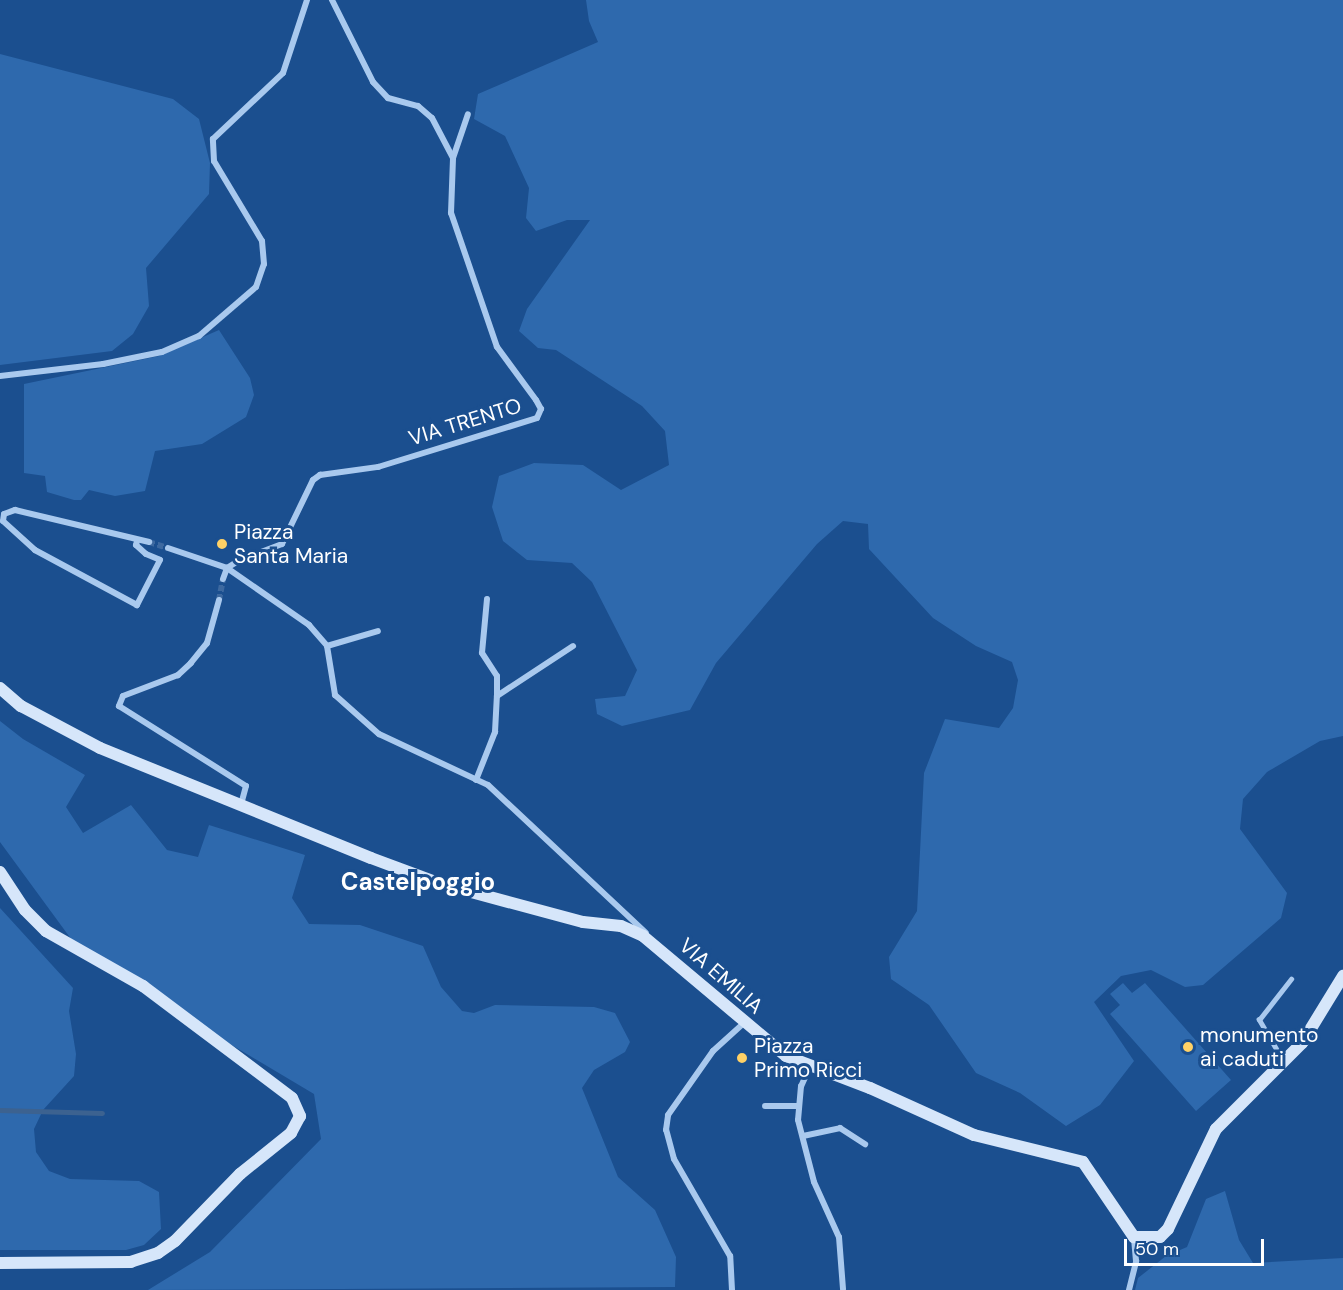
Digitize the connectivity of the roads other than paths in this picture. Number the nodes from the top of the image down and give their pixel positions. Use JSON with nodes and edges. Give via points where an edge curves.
{"nodes":[{"id":1,"x":307,"y":0,"type":"edge"},
{"id":2,"x":332,"y":0,"type":"edge"},
{"id":3,"x":468,"y":114,"type":"dead end"},
{"id":4,"x":453,"y":158,"type":"junction"},
{"id":5,"x":0,"y":376,"type":"edge"},
{"id":6,"x":137,"y":541,"type":"junction"},
{"id":7,"x":149,"y":542,"type":"tunnel mouth"},
{"id":8,"x":168,"y":548,"type":"tunnel mouth"},
{"id":9,"x":230,"y":570,"type":"junction"},
{"id":10,"x":223,"y":579,"type":"tunnel mouth"},
{"id":11,"x":219,"y":600,"type":"tunnel mouth"},
{"id":12,"x":487,"y":600,"type":"dead end"},
{"id":13,"x":378,"y":631,"type":"dead end"},
{"id":14,"x":327,"y":646,"type":"junction"},
{"id":15,"x":573,"y":646,"type":"dead end"},
{"id":16,"x":0,"y":688,"type":"edge"},
{"id":17,"x":497,"y":696,"type":"junction"},
{"id":18,"x":477,"y":780,"type":"junction"},
{"id":19,"x":241,"y":806,"type":"junction"},
{"id":20,"x":0,"y":872,"type":"edge"},
{"id":21,"x":672,"y":958,"type":"junction"},
{"id":22,"x":1343,"y":976,"type":"edge"},
{"id":23,"x":1291,"y":979,"type":"dead end"},
{"id":24,"x":745,"y":1022,"type":"junction"},
{"id":25,"x":1282,"y":1061,"type":"junction"},
{"id":26,"x":811,"y":1064,"type":"junction"},
{"id":27,"x":765,"y":1106,"type":"dead end"},
{"id":28,"x":797,"y":1106,"type":"junction"},
{"id":29,"x":803,"y":1136,"type":"junction"},
{"id":30,"x":865,"y":1144,"type":"dead end"},
{"id":31,"x":1134,"y":1237,"type":"junction"},
{"id":32,"x":0,"y":1263,"type":"edge"},
{"id":33,"x":843,"y":1289,"type":"edge"},
{"id":34,"x":732,"y":1290,"type":"edge"},
{"id":35,"x":1129,"y":1290,"type":"edge"}],
"edges":[{"from":1,"to":5,"type":"street","via":[[283,73],[213,139],[214,161],[262,241],[264,264],[256,286],[199,336],[162,352],[103,364]]},
{"from":2,"to":4,"type":"street","name":"VIA TRENTO","via":[[373,82],[388,98],[418,106],[432,118]]},
{"from":3,"to":4,"type":"street","name":"VIA TRENTO"},
{"from":4,"to":9,"type":"street","name":"VIA TRENTO","via":[[451,213],[455,227],[497,347],[536,400],[541,409],[537,418],[378,467],[320,475],[313,480],[282,544],[240,560]]},
{"from":6,"to":6,"type":"street","via":[[15,510],[4,514],[3,521],[52,562],[136,605],[160,560],[146,554],[136,545]]},
{"from":6,"to":7,"type":"street"},
{"from":8,"to":9,"type":"street"},
{"from":9,"to":10,"type":"street"},
{"from":9,"to":14,"type":"street","via":[[285,607]]},
{"from":11,"to":19,"type":"street","via":[[207,643],[191,663],[178,675],[123,696],[119,706],[246,786]]},
{"from":12,"to":17,"type":"street","via":[[483,653],[497,676]]},
{"from":13,"to":14,"type":"street"},
{"from":14,"to":18,"type":"street","via":[[333,692],[379,734]]},
{"from":15,"to":17,"type":"street"},
{"from":16,"to":19,"type":"main road","name":"VIA EMILIA","via":[[21,706],[100,748]]},
{"from":17,"to":18,"type":"street","via":[[495,732]]},
{"from":18,"to":21,"type":"street","via":[[501,795]]},
{"from":19,"to":21,"type":"main road","name":"VIA EMILIA","via":[[438,883],[583,922],[621,926]]},
{"from":20,"to":32,"type":"main road","via":[[25,910],[46,931],[143,986],[292,1098],[300,1116],[291,1133],[240,1174],[158,1254],[131,1262]]},
{"from":21,"to":24,"type":"main road","name":"VIA EMILIA"},
{"from":22,"to":25,"type":"main road","via":[[1302,1043]]},
{"from":23,"to":25,"type":"lane","via":[[1259,1020]]},
{"from":24,"to":26,"type":"main road","name":"VIA EMILIA","via":[[786,1056]]},
{"from":24,"to":34,"type":"street","via":[[713,1051],[668,1115],[666,1130],[674,1159],[730,1256]]},
{"from":25,"to":31,"type":"main road","via":[[1216,1129],[1168,1229],[1160,1237]]},
{"from":26,"to":28,"type":"street"},
{"from":26,"to":31,"type":"main road","name":"VIA EMILIA","via":[[974,1135],[1083,1162]]},
{"from":27,"to":28,"type":"street"},
{"from":28,"to":29,"type":"street"},
{"from":29,"to":30,"type":"street","via":[[840,1128]]},
{"from":29,"to":33,"type":"street","via":[[814,1182],[839,1237]]},
{"from":31,"to":35,"type":"street","via":[[1136,1261]]}]}
